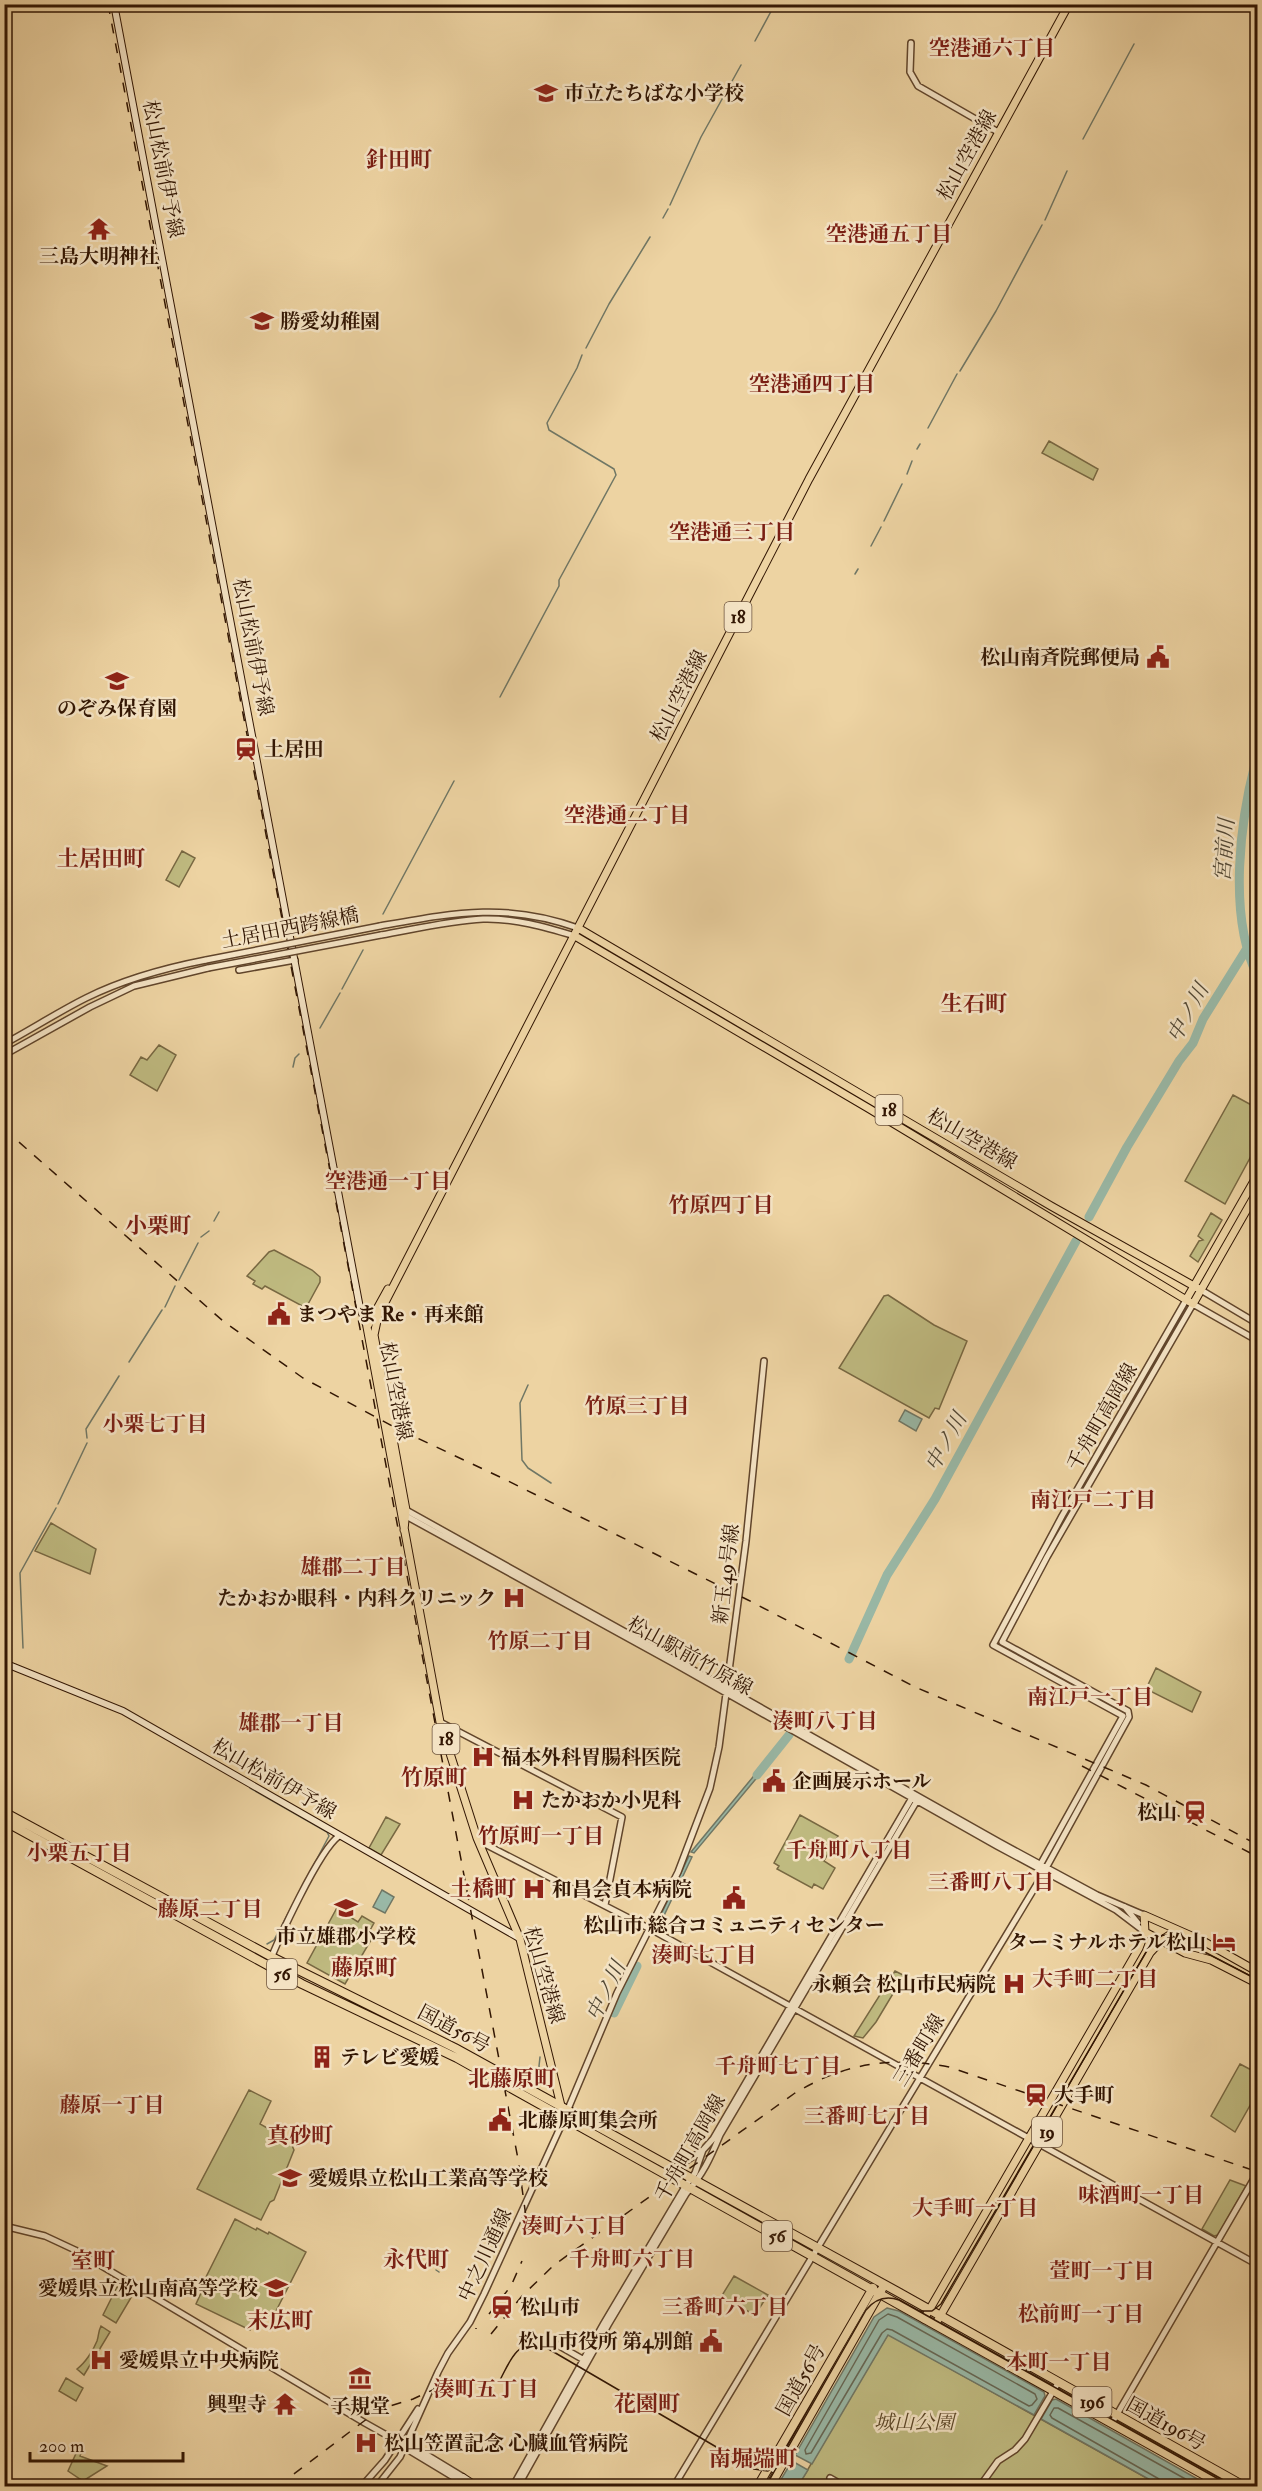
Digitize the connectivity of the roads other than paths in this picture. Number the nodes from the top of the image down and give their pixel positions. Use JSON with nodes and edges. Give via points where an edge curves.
{"nodes":[{"id":1,"x":114,"y":4,"type":"edge"},
{"id":2,"x":1069,"y":4,"type":"edge"},
{"id":3,"x":910,"y":43,"type":"dead end"},
{"id":4,"x":998,"y":132,"type":"junction"},
{"id":5,"x":576,"y":932,"type":"junction"},
{"id":6,"x":295,"y":960,"type":"junction"},
{"id":7,"x":239,"y":970,"type":"dead end"},
{"id":8,"x":4,"y":1044,"type":"edge"},
{"id":9,"x":4,"y":1055,"type":"edge"},
{"id":10,"x":1257,"y":1174,"type":"edge"},
{"id":11,"x":1257,"y":1190,"type":"edge"},
{"id":12,"x":419,"y":1235,"type":"junction"},
{"id":13,"x":1197,"y":1288,"type":"junction"},
{"id":14,"x":1190,"y":1302,"type":"junction"},
{"id":15,"x":383,"y":1303,"type":"junction"},
{"id":16,"x":370,"y":1324,"type":"junction"},
{"id":17,"x":1257,"y":1324,"type":"edge"},
{"id":18,"x":1257,"y":1341,"type":"edge"},
{"id":19,"x":764,"y":1361,"type":"dead end"},
{"id":20,"x":404,"y":1511,"type":"junction"},
{"id":21,"x":1062,"y":1516,"type":"junction"},
{"id":22,"x":1069,"y":1520,"type":"junction"},
{"id":23,"x":4,"y":1663,"type":"edge"},
{"id":24,"x":726,"y":1690,"type":"junction"},
{"id":25,"x":1126,"y":1717,"type":"junction"},
{"id":26,"x":440,"y":1722,"type":"junction"},
{"id":27,"x":915,"y":1797,"type":"junction"},
{"id":28,"x":4,"y":1812,"type":"edge"},
{"id":29,"x":4,"y":1821,"type":"edge"},
{"id":30,"x":339,"y":1836,"type":"junction"},
{"id":31,"x":479,"y":1841,"type":"junction"},
{"id":32,"x":1042,"y":1868,"type":"junction"},
{"id":33,"x":1096,"y":1897,"type":"junction"},
{"id":34,"x":605,"y":1905,"type":"junction"},
{"id":35,"x":1125,"y":1907,"type":"junction"},
{"id":36,"x":1144,"y":1915,"type":"junction"},
{"id":37,"x":1177,"y":1930,"type":"junction"},
{"id":38,"x":653,"y":1931,"type":"junction"},
{"id":39,"x":1144,"y":1932,"type":"junction"},
{"id":40,"x":1187,"y":1935,"type":"junction"},
{"id":41,"x":520,"y":1939,"type":"junction"},
{"id":42,"x":1162,"y":1940,"type":"junction"},
{"id":43,"x":1203,"y":1941,"type":"junction"},
{"id":44,"x":1197,"y":1956,"type":"junction"},
{"id":45,"x":272,"y":1957,"type":"junction"},
{"id":46,"x":268,"y":1966,"type":"junction"},
{"id":47,"x":1257,"y":1972,"type":"edge"},
{"id":48,"x":1257,"y":1984,"type":"edge"},
{"id":49,"x":792,"y":2007,"type":"junction"},
{"id":50,"x":920,"y":2077,"type":"junction"},
{"id":51,"x":565,"y":2111,"type":"junction"},
{"id":52,"x":1030,"y":2137,"type":"junction"},
{"id":53,"x":1040,"y":2143,"type":"junction"},
{"id":54,"x":703,"y":2150,"type":"junction"},
{"id":55,"x":673,"y":2169,"type":"junction"},
{"id":56,"x":1256,"y":2175,"type":"dead end"},
{"id":57,"x":691,"y":2184,"type":"junction"},
{"id":58,"x":4,"y":2226,"type":"edge"},
{"id":59,"x":1218,"y":2242,"type":"junction"},
{"id":60,"x":817,"y":2248,"type":"junction"},
{"id":61,"x":812,"y":2255,"type":"junction"},
{"id":62,"x":1257,"y":2265,"type":"edge"},
{"id":63,"x":884,"y":2284,"type":"junction"},
{"id":64,"x":871,"y":2289,"type":"junction"},
{"id":65,"x":880,"y":2294,"type":"junction"},
{"id":66,"x":893,"y":2301,"type":"junction"},
{"id":67,"x":873,"y":2306,"type":"junction"},
{"id":68,"x":929,"y":2310,"type":"junction"},
{"id":69,"x":940,"y":2316,"type":"junction"},
{"id":70,"x":924,"y":2319,"type":"junction"},
{"id":71,"x":935,"y":2325,"type":"junction"},
{"id":72,"x":549,"y":2340,"type":"dead end"},
{"id":73,"x":585,"y":2362,"type":"junction"},
{"id":74,"x":1054,"y":2391,"type":"junction"},
{"id":75,"x":424,"y":2400,"type":"junction"},
{"id":76,"x":558,"y":2409,"type":"junction"},
{"id":77,"x":1114,"y":2419,"type":"junction"},
{"id":78,"x":397,"y":2441,"type":"junction"},
{"id":79,"x":406,"y":2446,"type":"junction"},
{"id":80,"x":738,"y":2450,"type":"dead end"},
{"id":81,"x":770,"y":2467,"type":"junction"},
{"id":82,"x":778,"y":2472,"type":"junction"},
{"id":83,"x":830,"y":2478,"type":"dead end"},
{"id":84,"x":461,"y":2479,"type":"junction"},
{"id":85,"x":362,"y":2487,"type":"edge"},
{"id":86,"x":377,"y":2487,"type":"edge"},
{"id":87,"x":468,"y":2487,"type":"edge"},
{"id":88,"x":477,"y":2487,"type":"edge"},
{"id":89,"x":513,"y":2487,"type":"edge"},
{"id":90,"x":518,"y":2487,"type":"edge"},
{"id":91,"x":674,"y":2487,"type":"edge"},
{"id":92,"x":758,"y":2487,"type":"edge"},
{"id":93,"x":770,"y":2487,"type":"edge"},
{"id":94,"x":844,"y":2487,"type":"edge"},
{"id":95,"x":980,"y":2487,"type":"edge"},
{"id":96,"x":1224,"y":2487,"type":"edge"},
{"id":97,"x":1244,"y":2487,"type":"edge"}],
"edges":[{"from":1,"to":6,"type":"main road","name":"松山松前伊予線"},
{"from":2,"to":4,"type":"main road","name":"松山空港線","number":"18"},
{"from":3,"to":4,"type":"street","via":[[910,72],[918,86]]},
{"from":4,"to":5,"type":"main road","name":"松山空港線","number":"18","via":[[809,479]]},
{"from":5,"to":8,"type":"street","name":"土居田西跨線橋","bridge":true,"via":[[530,915],[499,911],[449,914],[206,960],[129,980],[87,998]]},
{"from":5,"to":9,"type":"street","name":"土居田西跨線橋","bridge":true,"via":[[484,919],[448,922],[208,968],[134,986]]},
{"from":5,"to":12,"type":"main road","name":"松山空港線","number":"18"},
{"from":5,"to":13,"type":"main road","name":"松山空港線","number":"18","via":[[635,960]]},
{"from":5,"to":14,"type":"main road","name":"松山空港線","number":"18"},
{"from":6,"to":7,"type":"street"},
{"from":6,"to":16,"type":"main road","name":"松山松前伊予線","via":[[359,1296]]},
{"from":10,"to":13,"type":"main road"},
{"from":11,"to":13,"type":"main road"},
{"from":12,"to":15,"type":"main road","name":"松山空港線","number":"18"},
{"from":12,"to":15,"type":"main road","name":"松山空港線","number":"18"},
{"from":13,"to":14,"type":"main road"},
{"from":13,"to":17,"type":"street"},
{"from":14,"to":18,"type":"street"},
{"from":14,"to":21,"type":"street","name":"千舟町高岡線"},
{"from":14,"to":22,"type":"street","name":"千舟町高岡線"},
{"from":15,"to":16,"type":"main road","number":"18"},
{"from":15,"to":16,"type":"main road","name":"松山空港線","number":"18"},
{"from":16,"to":20,"type":"main road","name":"松山空港線","number":"18"},
{"from":19,"to":24,"type":"street","name":"新玉49号線"},
{"from":20,"to":24,"type":"street","name":"松山駅前竹原線"},
{"from":20,"to":26,"type":"main road","name":"松山空港線","number":"18","via":[[404,1530]]},
{"from":21,"to":22,"type":"street"},
{"from":21,"to":25,"type":"street","name":"千舟町高岡線","via":[[993,1645]]},
{"from":22,"to":25,"type":"street","name":"千舟町高岡線","via":[[1002,1642],[1128,1711]]},
{"from":23,"to":30,"type":"main road","name":"松山松前伊予線","via":[[123,1711]]},
{"from":24,"to":27,"type":"street","name":"松山駅前竹原線"},
{"from":24,"to":38,"type":"street","name":"新玉49号線","via":[[710,1788]]},
{"from":25,"to":32,"type":"street","name":"三番町線"},
{"from":26,"to":31,"type":"main road","name":"松山空港線","number":"18"},
{"from":26,"to":34,"type":"street","via":[[622,1817]]},
{"from":27,"to":32,"type":"street","name":"松山駅前竹原線"},
{"from":27,"to":49,"type":"street","name":"千舟町高岡線"},
{"from":28,"to":45,"type":"highway","name":"国道56号","number":"56"},
{"from":29,"to":46,"type":"highway","name":"国道56号","number":"56"},
{"from":30,"to":41,"type":"main road","name":"松山松前伊予線"},
{"from":30,"to":45,"type":"street","via":[[320,1861]]},
{"from":31,"to":34,"type":"street"},
{"from":31,"to":41,"type":"main road","name":"松山空港線","number":"18"},
{"from":32,"to":33,"type":"street","name":"松山駅前竹原線"},
{"from":32,"to":50,"type":"street","name":"三番町線"},
{"from":33,"to":35,"type":"street","name":"松山駅前竹原線"},
{"from":33,"to":39,"type":"street","name":"松山駅前竹原線"},
{"from":34,"to":38,"type":"street"},
{"from":35,"to":36,"type":"street","name":"松山駅前竹原線"},
{"from":35,"to":39,"type":"street"},
{"from":36,"to":37,"type":"main road"},
{"from":36,"to":39,"type":"main road","number":"19"},
{"from":37,"to":40,"type":"main road"},
{"from":37,"to":42,"type":"main road","number":"19"},
{"from":38,"to":49,"type":"street"},
{"from":38,"to":51,"type":"street","name":"新玉49号線","via":[[617,1993]]},
{"from":39,"to":42,"type":"main road"},
{"from":39,"to":52,"type":"main road","number":"19","via":[[1139,1948]]},
{"from":40,"to":42,"type":"main road"},
{"from":40,"to":43,"type":"main road"},
{"from":41,"to":51,"type":"main road","name":"松山空港線","number":"18"},
{"from":42,"to":44,"type":"main road"},
{"from":42,"to":53,"type":"main road","number":"19","via":[[1150,1953]]},
{"from":43,"to":44,"type":"main road"},
{"from":43,"to":47,"type":"main road"},
{"from":44,"to":48,"type":"main road"},
{"from":45,"to":46,"type":"street"},
{"from":45,"to":51,"type":"highway","name":"国道56号","number":"56","via":[[455,2048]]},
{"from":46,"to":51,"type":"highway","name":"国道56号","number":"56"},
{"from":49,"to":50,"type":"street"},
{"from":49,"to":54,"type":"street","name":"千舟町高岡線"},
{"from":49,"to":57,"type":"street","name":"千舟町高岡線","via":[[720,2135],[713,2156]]},
{"from":50,"to":52,"type":"street"},
{"from":50,"to":60,"type":"street","name":"三番町線"},
{"from":51,"to":55,"type":"highway","name":"国道56号","number":"56"},
{"from":51,"to":57,"type":"highway","name":"国道56号","number":"56"},
{"from":51,"to":75,"type":"street","name":"中之川通線","via":[[484,2294]]},
{"from":52,"to":53,"type":"street"},
{"from":52,"to":68,"type":"main road","number":"19"},
{"from":53,"to":59,"type":"street"},
{"from":53,"to":69,"type":"main road","number":"19"},
{"from":54,"to":55,"type":"street"},
{"from":54,"to":57,"type":"street","name":"千舟町高岡線"},
{"from":55,"to":57,"type":"highway","name":"国道56号","number":"56"},
{"from":56,"to":59,"type":"street"},
{"from":57,"to":60,"type":"highway","name":"国道56号","number":"56"},
{"from":57,"to":61,"type":"highway","name":"国道56号","number":"56"},
{"from":57,"to":73,"type":"street","name":"千舟町高岡線"},
{"from":58,"to":78,"type":"street","via":[[64,2244]]},
{"from":59,"to":62,"type":"street"},
{"from":59,"to":77,"type":"street"},
{"from":60,"to":61,"type":"street","name":"三番町線"},
{"from":60,"to":63,"type":"highway","name":"国道56号","number":"56"},
{"from":61,"to":64,"type":"highway","name":"国道56号","number":"56"},
{"from":61,"to":91,"type":"street","name":"三番町線"},
{"from":63,"to":64,"type":"highway"},
{"from":63,"to":65,"type":"highway","name":"国道56号"},
{"from":63,"to":68,"type":"highway","name":"国道196号","number":"196"},
{"from":64,"to":65,"type":"highway","name":"国道56号","number":"56"},
{"from":64,"to":81,"type":"highway","name":"国道56号"},
{"from":65,"to":66,"type":"highway","name":"国道196号","number":"196"},
{"from":65,"to":67,"type":"highway","name":"国道56号"},
{"from":66,"to":67,"type":"highway"},
{"from":66,"to":70,"type":"highway","name":"国道196号","number":"196"},
{"from":67,"to":82,"type":"highway","name":"国道56号"},
{"from":68,"to":69,"type":"highway","name":"国道196号","number":"196"},
{"from":68,"to":70,"type":"main road","number":"19"},
{"from":69,"to":71,"type":"main road","number":"19"},
{"from":69,"to":74,"type":"highway","name":"国道196号","number":"196"},
{"from":70,"to":71,"type":"highway","name":"国道196号","number":"196"},
{"from":71,"to":74,"type":"highway","name":"国道196号","number":"196"},
{"from":72,"to":73,"type":"street"},
{"from":73,"to":76,"type":"street","name":"千舟町高岡線"},
{"from":74,"to":77,"type":"highway","name":"国道196号","number":"196"},
{"from":74,"to":95,"type":"street","via":[[1021,2444],[998,2461]]},
{"from":75,"to":78,"type":"street","name":"中之川通線"},
{"from":75,"to":79,"type":"street","name":"中之川通線"},
{"from":76,"to":89,"type":"street","name":"千舟町高岡線"},
{"from":76,"to":90,"type":"street","name":"千舟町高岡線"},
{"from":77,"to":96,"type":"highway","name":"国道196号","number":"196"},
{"from":77,"to":97,"type":"highway","name":"国道196号","number":"196"},
{"from":78,"to":79,"type":"street"},
{"from":78,"to":85,"type":"street","name":"中之川通線"},
{"from":79,"to":84,"type":"street"},
{"from":79,"to":86,"type":"street","name":"中之川通線"},
{"from":80,"to":81,"type":"street"},
{"from":81,"to":82,"type":"street"},
{"from":81,"to":92,"type":"highway","name":"国道56号"},
{"from":82,"to":93,"type":"highway","name":"国道56号"},
{"from":83,"to":94,"type":"street"},
{"from":84,"to":87,"type":"main road"},
{"from":84,"to":88,"type":"main road"}]}
